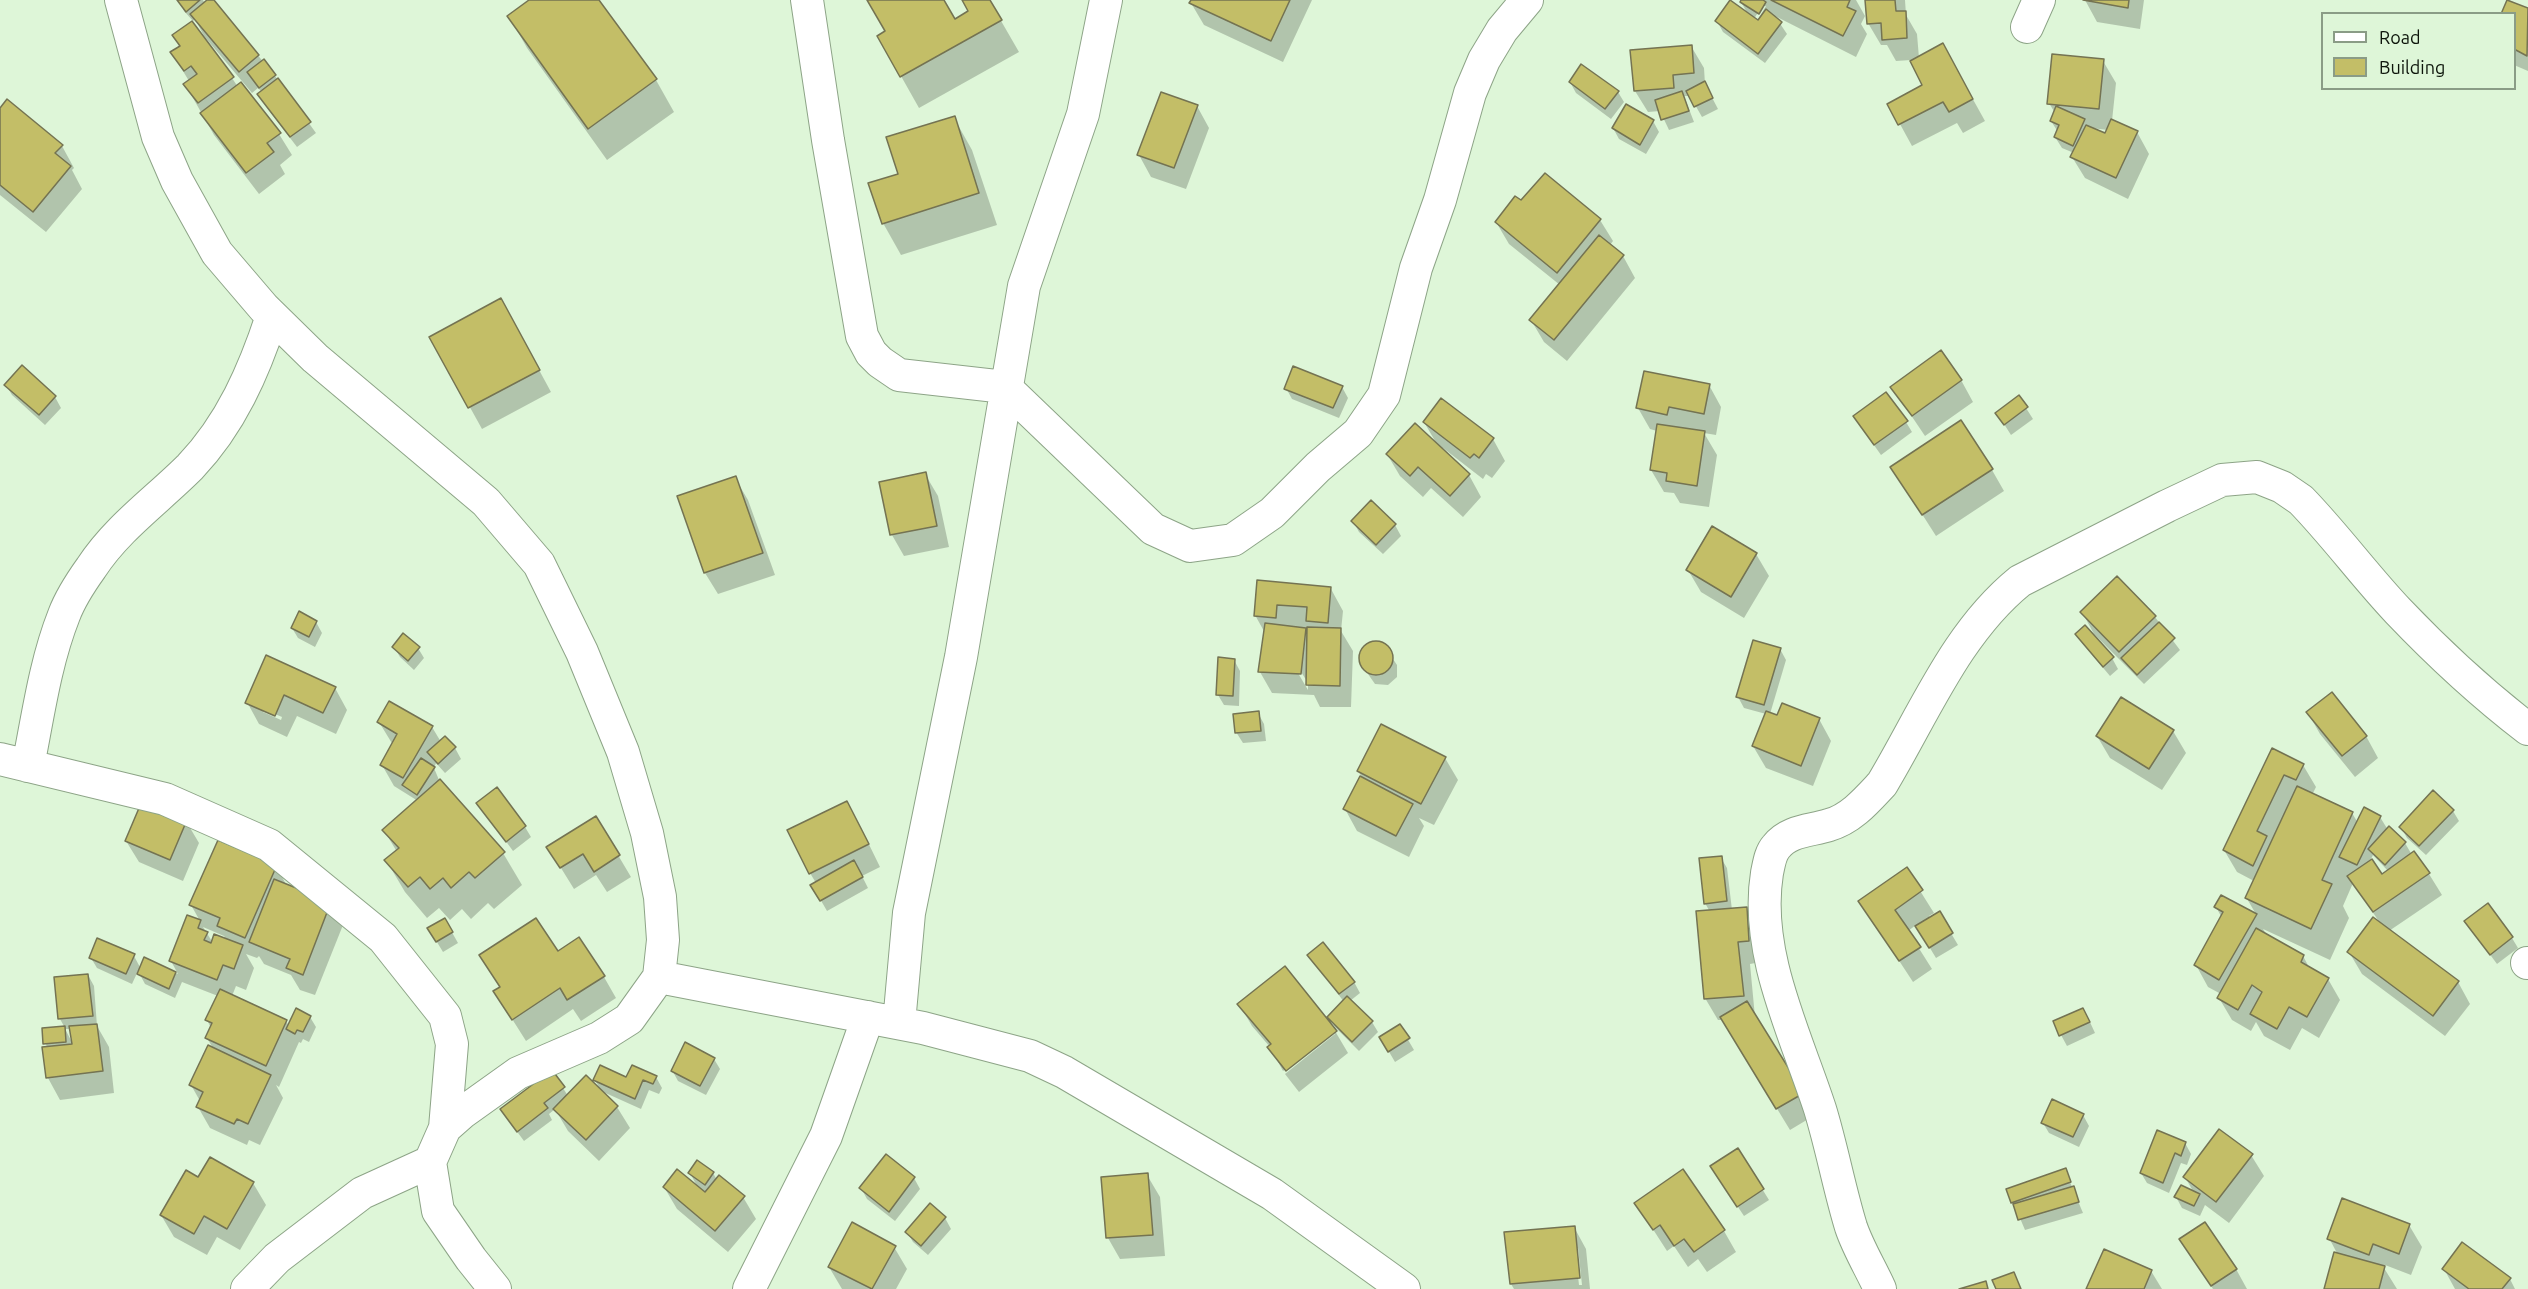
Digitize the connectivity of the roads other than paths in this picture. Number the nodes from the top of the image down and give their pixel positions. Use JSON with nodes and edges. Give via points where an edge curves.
{"nodes":[{"id":1,"x":121,"y":0,"type":"edge"},
{"id":2,"x":807,"y":0,"type":"edge"},
{"id":3,"x":1106,"y":0,"type":"edge"},
{"id":4,"x":1527,"y":0,"type":"edge"},
{"id":5,"x":272,"y":316,"type":"junction"},
{"id":6,"x":1005,"y":387,"type":"junction"},
{"id":7,"x":2528,"y":729,"type":"edge"},
{"id":8,"x":14,"y":762,"type":"edge"},
{"id":9,"x":659,"y":977,"type":"junction"},
{"id":10,"x":868,"y":1017,"type":"junction"},
{"id":11,"x":899,"y":1023,"type":"junction"},
{"id":12,"x":445,"y":1128,"type":"junction"},
{"id":13,"x":430,"y":1162,"type":"junction"},
{"id":14,"x":247,"y":1289,"type":"edge"},
{"id":15,"x":495,"y":1289,"type":"edge"},
{"id":16,"x":748,"y":1289,"type":"edge"},
{"id":17,"x":1404,"y":1289,"type":"edge"},
{"id":18,"x":1880,"y":1289,"type":"edge"}],
"edges":[{"from":1,"to":5,"type":"street","via":[[158,138],[177,181],[217,253]]},
{"from":2,"to":6,"type":"street","via":[[862,336],[876,358],[898,375]]},
{"from":3,"to":6,"type":"street","via":[[1083,114],[1024,286]]},
{"from":4,"to":6,"type":"street","via":[[1502,30],[1470,93],[1416,268],[1384,395],[1358,433],[1272,513],[1233,540],[1190,546],[1153,530]]},
{"from":5,"to":8,"type":"street","via":[[259,358],[222,426],[191,466],[119,533],[92,566],[64,612]]},
{"from":5,"to":9,"type":"street","via":[[315,358],[486,502],[539,564],[582,652],[623,752],[647,832],[660,897],[663,940]]},
{"from":6,"to":11,"type":"street","via":[[961,657],[909,913]]},
{"from":7,"to":18,"type":"street","via":[[2446,661],[2301,500],[2257,477],[2222,480],[2020,581],[2001,596],[1959,650],[1882,784],[1845,818],[1788,837],[1775,848],[1769,863],[1764,900],[1772,964],[1821,1112],[1852,1229]]},
{"from":8,"to":12,"type":"street","via":[[165,799],[269,845],[383,938],[445,1016],[452,1044]]},
{"from":9,"to":10,"type":"street"},
{"from":9,"to":12,"type":"street","via":[[629,1019],[599,1038],[518,1073]]},
{"from":10,"to":11,"type":"street"},
{"from":10,"to":16,"type":"street","via":[[826,1136]]},
{"from":11,"to":17,"type":"street","via":[[1030,1056],[1064,1072],[1272,1194]]},
{"from":12,"to":13,"type":"street"},
{"from":13,"to":14,"type":"street","via":[[362,1193],[277,1258]]},
{"from":13,"to":15,"type":"street","via":[[438,1211]]}]}
